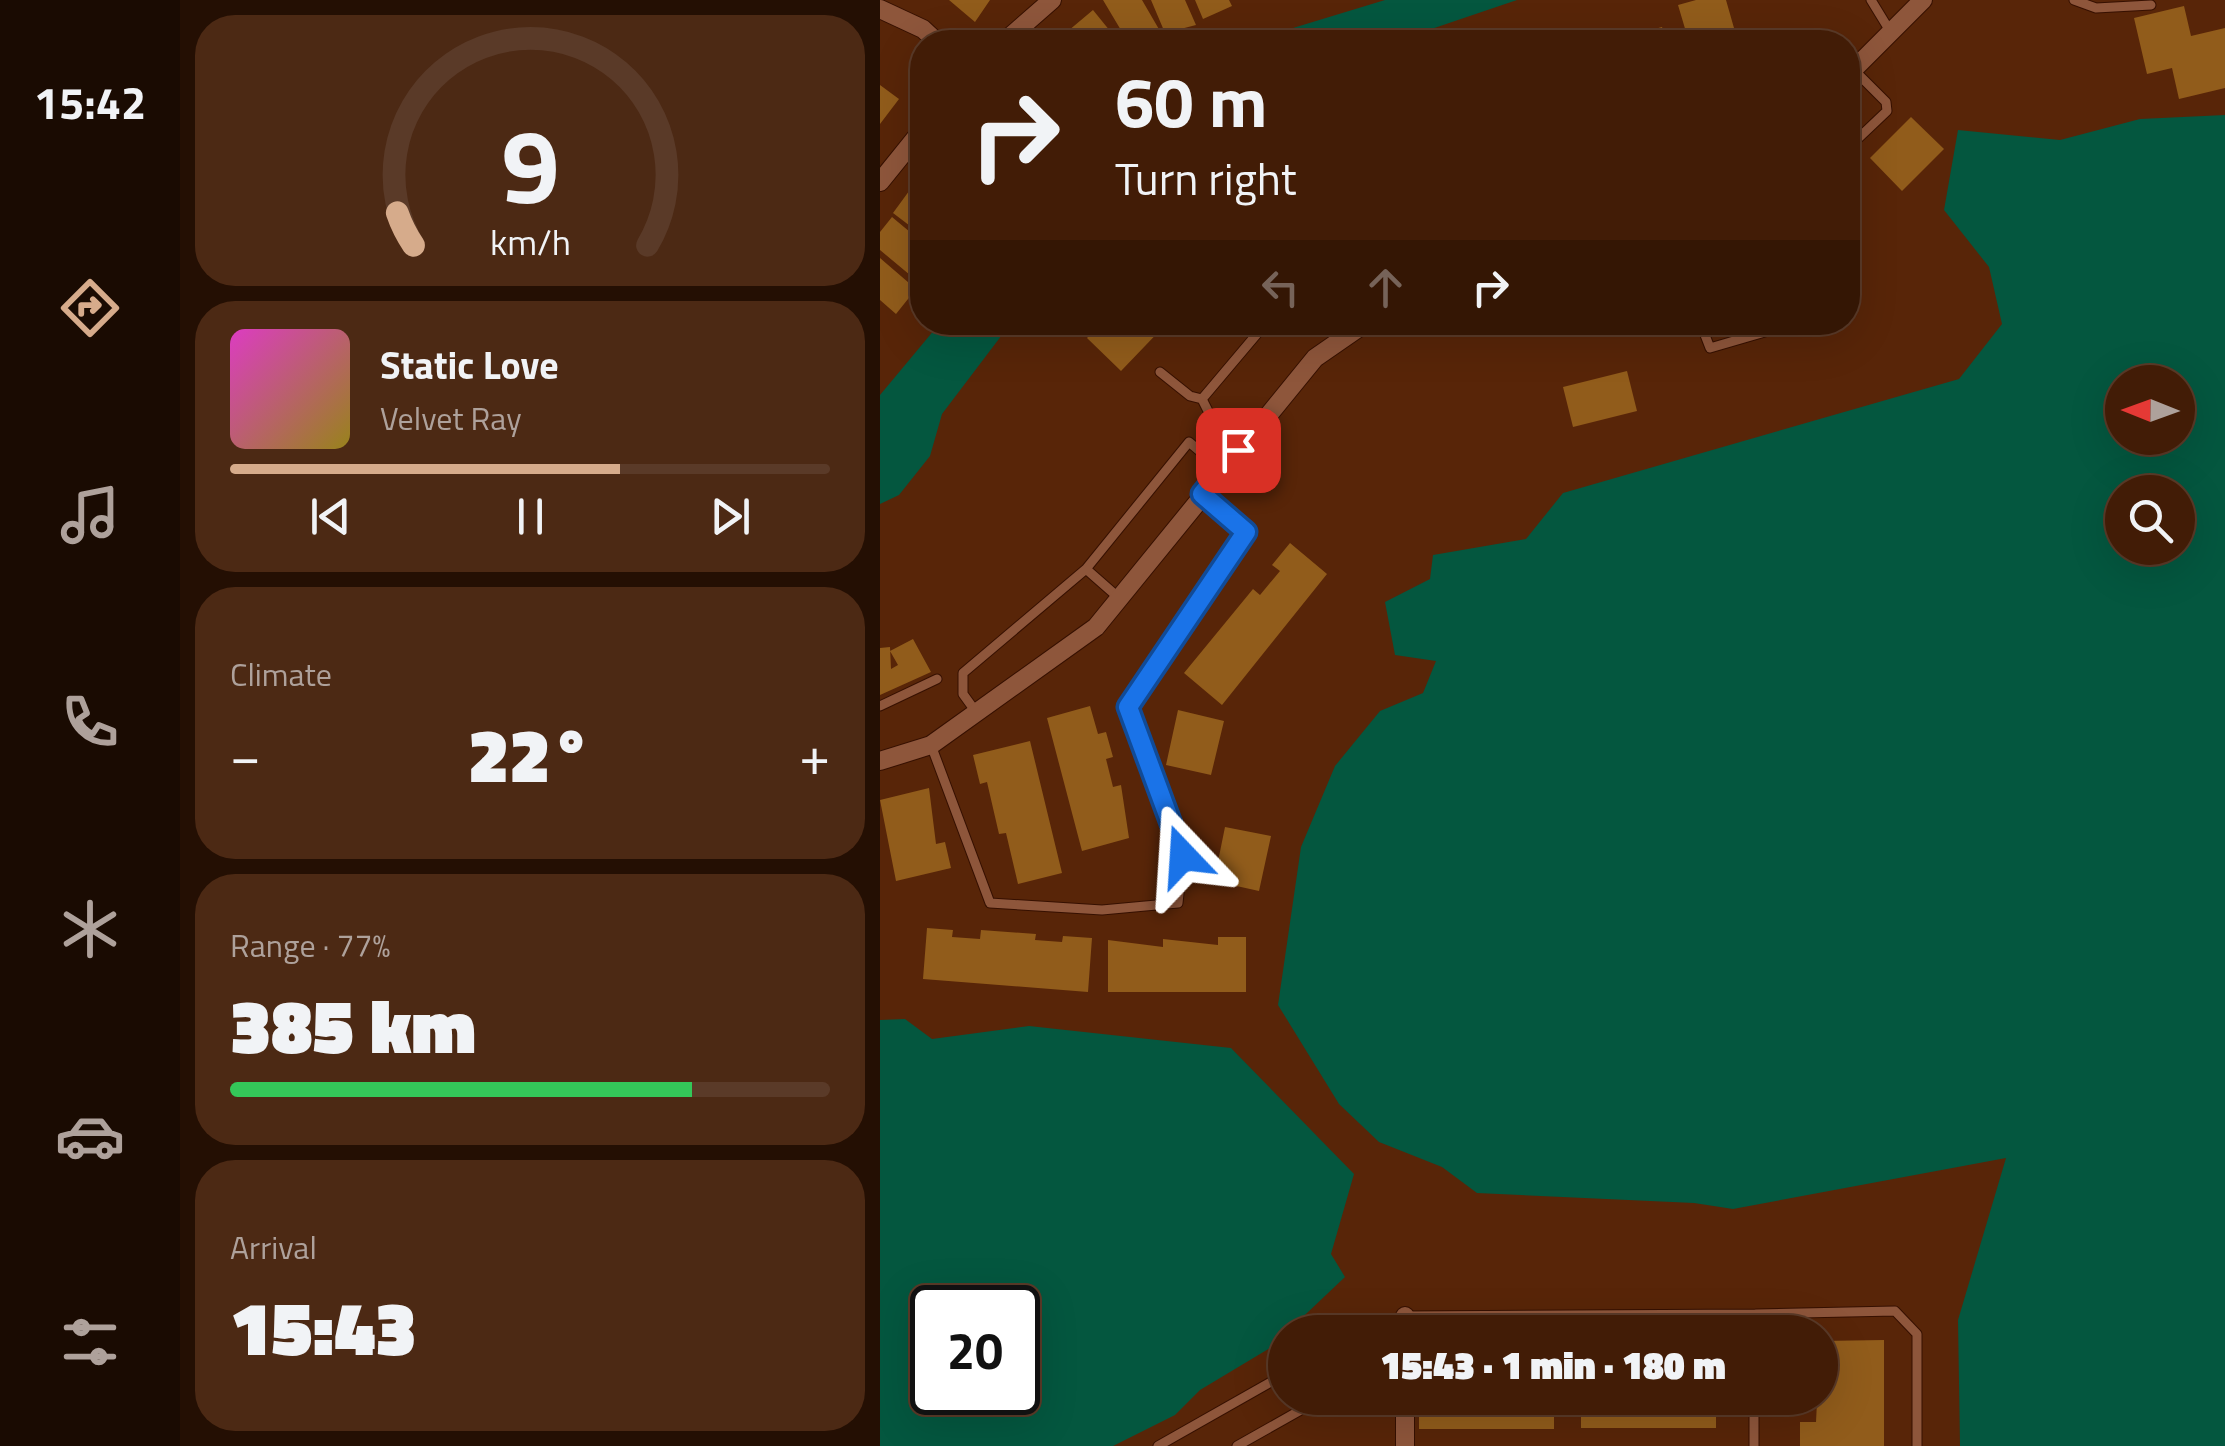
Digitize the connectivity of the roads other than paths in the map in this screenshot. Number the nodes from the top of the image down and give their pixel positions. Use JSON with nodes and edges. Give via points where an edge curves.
{"nodes":[{"id":1,"x":1052,"y":0,"type":"edge"},
{"id":2,"x":1870,"y":0,"type":"edge"},
{"id":3,"x":1923,"y":0,"type":"edge"},
{"id":4,"x":2074,"y":0,"type":"edge"},
{"id":5,"x":2151,"y":5,"type":"dead end"},
{"id":6,"x":880,"y":9,"type":"edge"},
{"id":7,"x":924,"y":30,"type":"edge"},
{"id":8,"x":1018,"y":30,"type":"edge"},
{"id":9,"x":1890,"y":31,"type":"junction"},
{"id":10,"x":1860,"y":62,"type":"edge"},
{"id":11,"x":1860,"y":80,"type":"edge"},
{"id":12,"x":1860,"y":136,"type":"edge"},
{"id":13,"x":910,"y":145,"type":"edge"},
{"id":14,"x":880,"y":182,"type":"edge"},
{"id":15,"x":1256,"y":335,"type":"edge"},
{"id":16,"x":1348,"y":335,"type":"edge"},
{"id":17,"x":1705,"y":335,"type":"edge"},
{"id":18,"x":1751,"y":335,"type":"edge"},
{"id":19,"x":1160,"y":372,"type":"dead end"},
{"id":20,"x":1202,"y":399,"type":"junction"},
{"id":21,"x":1245,"y":442,"type":"junction"},
{"id":22,"x":1223,"y":470,"type":"junction"},
{"id":23,"x":1202,"y":494,"type":"junction"},
{"id":24,"x":1086,"y":569,"type":"junction"},
{"id":25,"x":1119,"y":598,"type":"junction"},
{"id":26,"x":937,"y":678,"type":"dead end"},
{"id":27,"x":880,"y":706,"type":"edge"},
{"id":28,"x":977,"y":714,"type":"junction"},
{"id":29,"x":931,"y":745,"type":"junction"},
{"id":30,"x":880,"y":761,"type":"edge"},
{"id":31,"x":1756,"y":1314,"type":"joint"},
{"id":32,"x":1721,"y":1315,"type":"edge"},
{"id":33,"x":1268,"y":1384,"type":"edge"},
{"id":34,"x":1292,"y":1415,"type":"edge"},
{"id":35,"x":1405,"y":1415,"type":"edge"},
{"id":36,"x":1754,"y":1415,"type":"edge"},
{"id":37,"x":1158,"y":1446,"type":"edge"},
{"id":38,"x":1237,"y":1446,"type":"edge"},
{"id":39,"x":1405,"y":1446,"type":"edge"},
{"id":40,"x":1754,"y":1446,"type":"edge"},
{"id":41,"x":1917,"y":1446,"type":"edge"}],
"edges":[{"from":1,"to":8,"type":"street"},
{"from":2,"to":9,"type":"lane"},
{"from":3,"to":9,"type":"street"},
{"from":4,"to":5,"type":"lane","via":[[2096,8]]},
{"from":6,"to":7,"type":"street"},
{"from":9,"to":10,"type":"street"},
{"from":11,"to":12,"type":"lane","via":[[1887,110]]},
{"from":13,"to":14,"type":"street"},
{"from":15,"to":20,"type":"lane"},
{"from":16,"to":21,"type":"street","via":[[1314,358]]},
{"from":17,"to":18,"type":"lane","via":[[1710,348]]},
{"from":19,"to":20,"type":"lane"},
{"from":20,"to":21,"type":"lane","via":[[1210,415]]},
{"from":21,"to":22,"type":"street"},
{"from":22,"to":23,"type":"street"},
{"from":22,"to":24,"type":"lane","via":[[1189,442]]},
{"from":23,"to":25,"type":"street"},
{"from":23,"to":29,"type":"lane","via":[[1246,532],[1128,707],[1183,856],[1178,903],[1102,910],[990,903]]},
{"from":24,"to":25,"type":"lane"},
{"from":24,"to":28,"type":"lane","via":[[963,673],[964,694]]},
{"from":25,"to":28,"type":"street","via":[[1096,627]]},
{"from":26,"to":27,"type":"lane"},
{"from":28,"to":29,"type":"street"},
{"from":29,"to":30,"type":"street"},
{"from":31,"to":32,"type":"lane"},
{"from":31,"to":41,"type":"lane","via":[[1896,1311],[1917,1334]]},
{"from":33,"to":37,"type":"lane"},
{"from":34,"to":38,"type":"lane"},
{"from":35,"to":39,"type":"street"},
{"from":36,"to":40,"type":"lane"}]}
